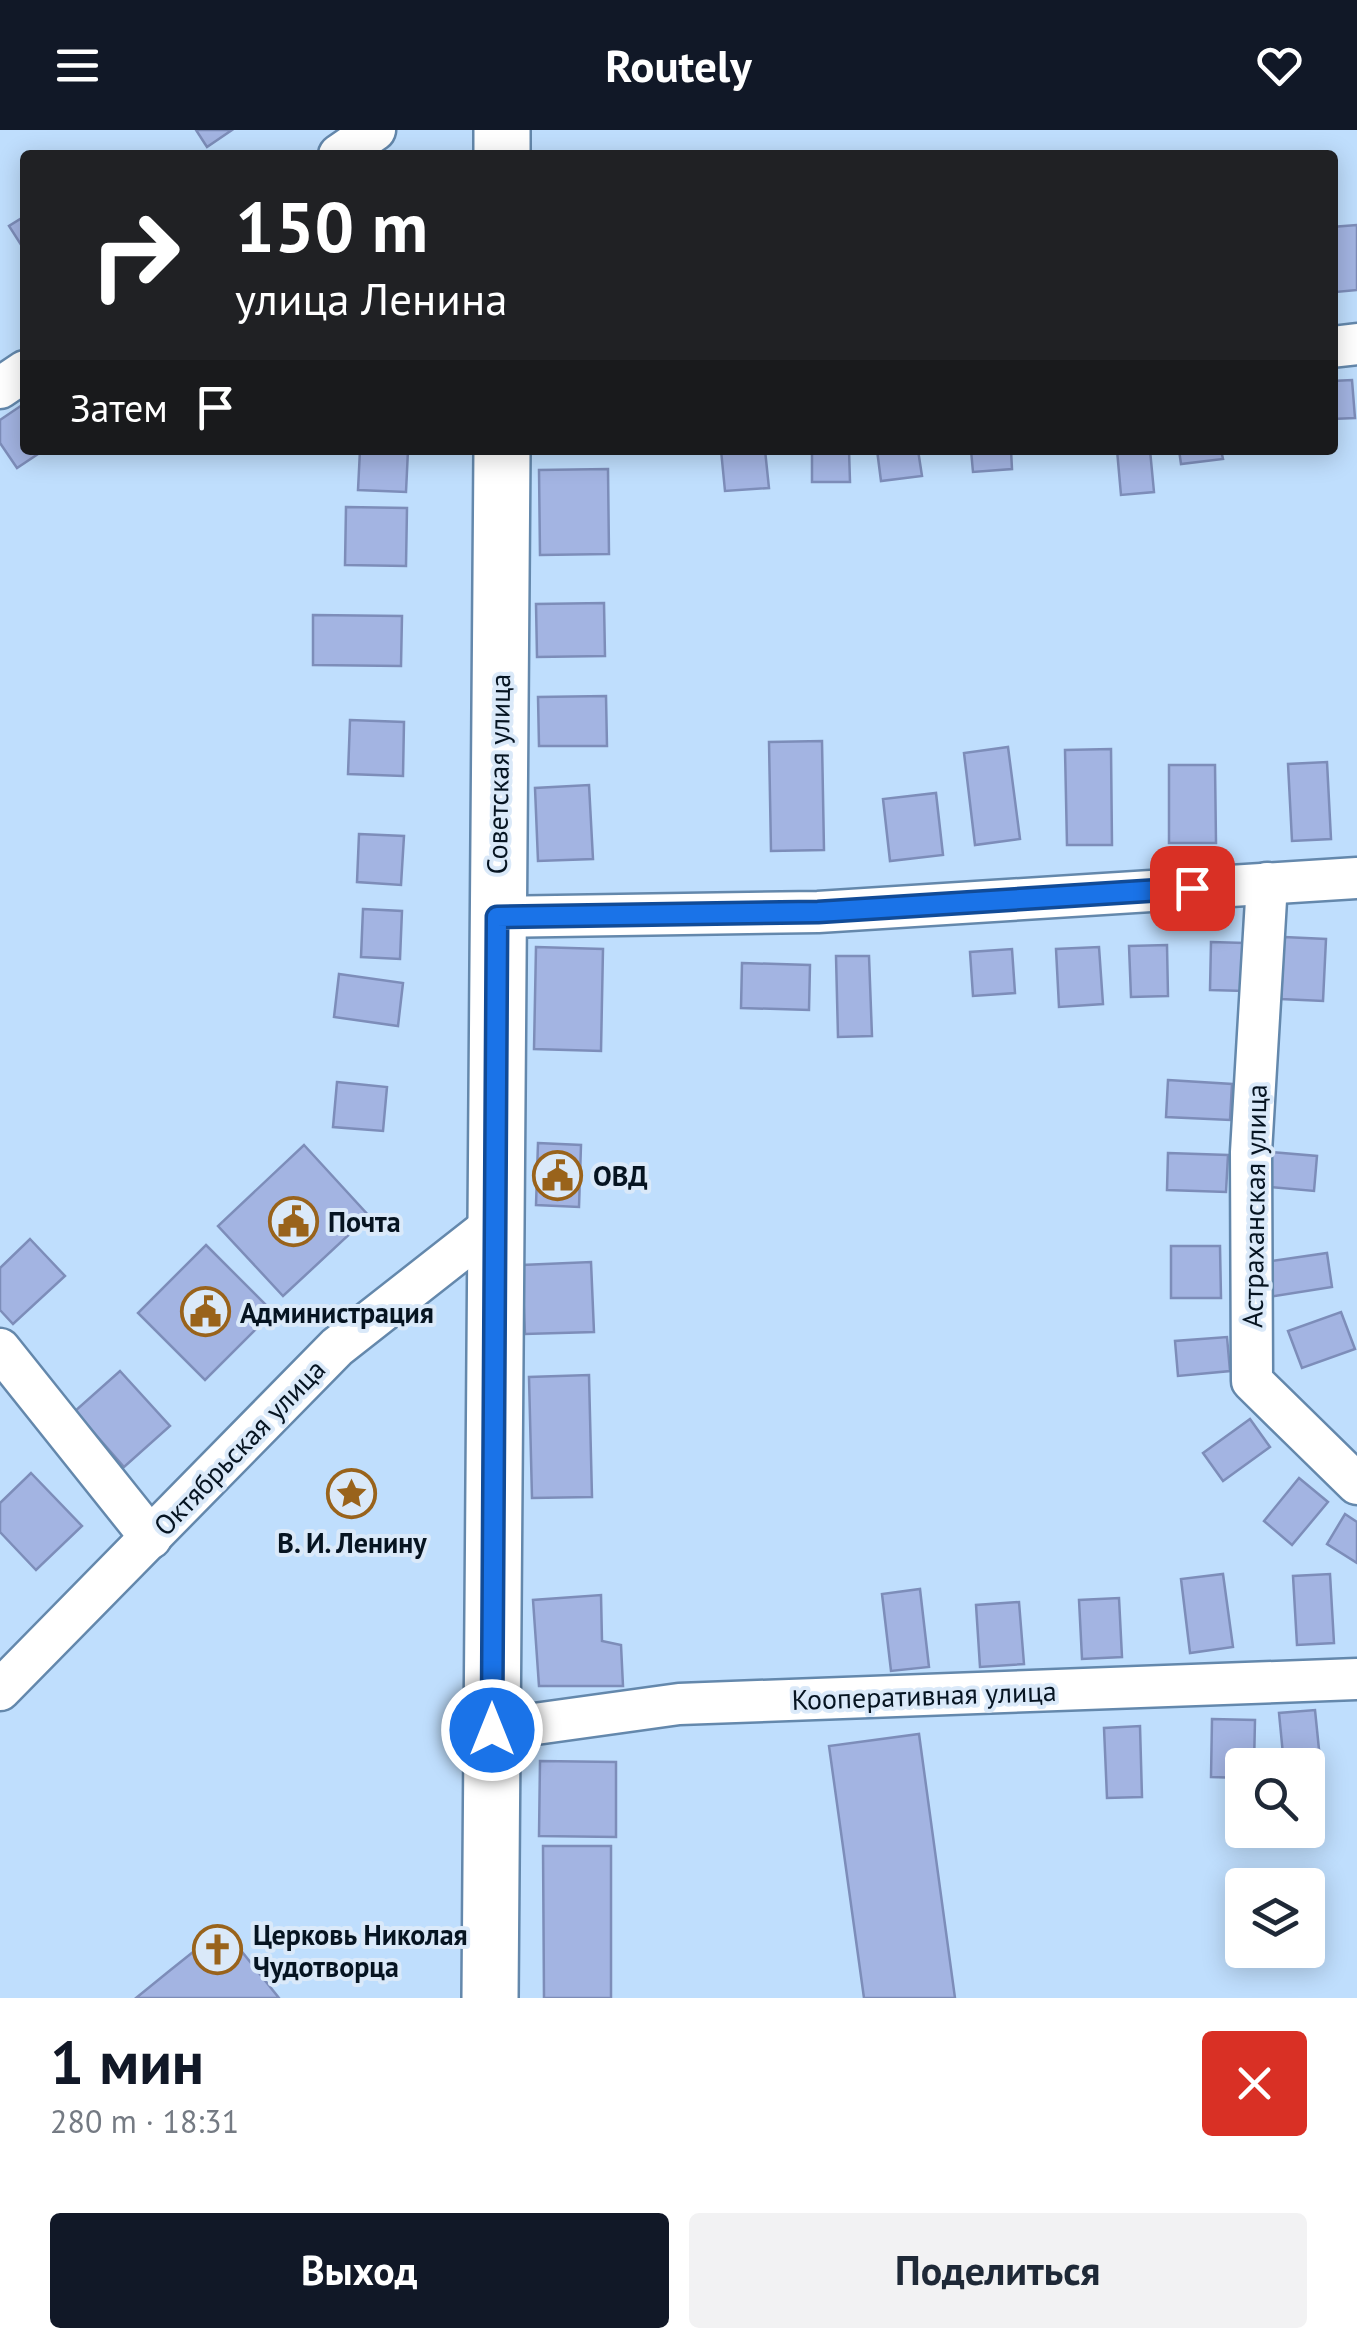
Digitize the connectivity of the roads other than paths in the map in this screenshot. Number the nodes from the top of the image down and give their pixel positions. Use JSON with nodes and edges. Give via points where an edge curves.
{"nodes":[{"id":1,"x":375,"y":130,"type":"edge"},
{"id":2,"x":346,"y":150,"type":"edge"},
{"id":3,"x":502,"y":455,"type":"edge"},
{"id":4,"x":1357,"y":878,"type":"edge"},
{"id":5,"x":1268,"y":883,"type":"junction"},
{"id":6,"x":497,"y":917,"type":"junction"},
{"id":7,"x":495,"y":1224,"type":"junction"},
{"id":8,"x":0,"y":1349,"type":"edge"},
{"id":9,"x":1357,"y":1484,"type":"edge"},
{"id":10,"x":151,"y":1538,"type":"junction"},
{"id":11,"x":1357,"y":1679,"type":"edge"},
{"id":12,"x":0,"y":1690,"type":"edge"},
{"id":13,"x":492,"y":1730,"type":"junction"},
{"id":14,"x":490,"y":1998,"type":"edge"}],
"edges":[{"from":1,"to":2,"type":"street"},
{"from":3,"to":6,"type":"street","name":"Советская улица"},
{"from":4,"to":5,"type":"street"},
{"from":5,"to":6,"type":"street","via":[[818,912]]},
{"from":5,"to":9,"type":"street","name":"Астраханская улица","via":[[1251,1152],[1252,1381]]},
{"from":6,"to":7,"type":"street","name":"Советская улица"},
{"from":7,"to":10,"type":"street","name":"Октябрьская улица","via":[[337,1346]]},
{"from":7,"to":13,"type":"street","name":"Советская улица"},
{"from":8,"to":10,"type":"street"},
{"from":10,"to":12,"type":"street","name":"Октябрьская улица"},
{"from":11,"to":13,"type":"street","name":"Кооперативная улица","via":[[680,1704]]},
{"from":13,"to":14,"type":"street","name":"Советская улица"}]}
